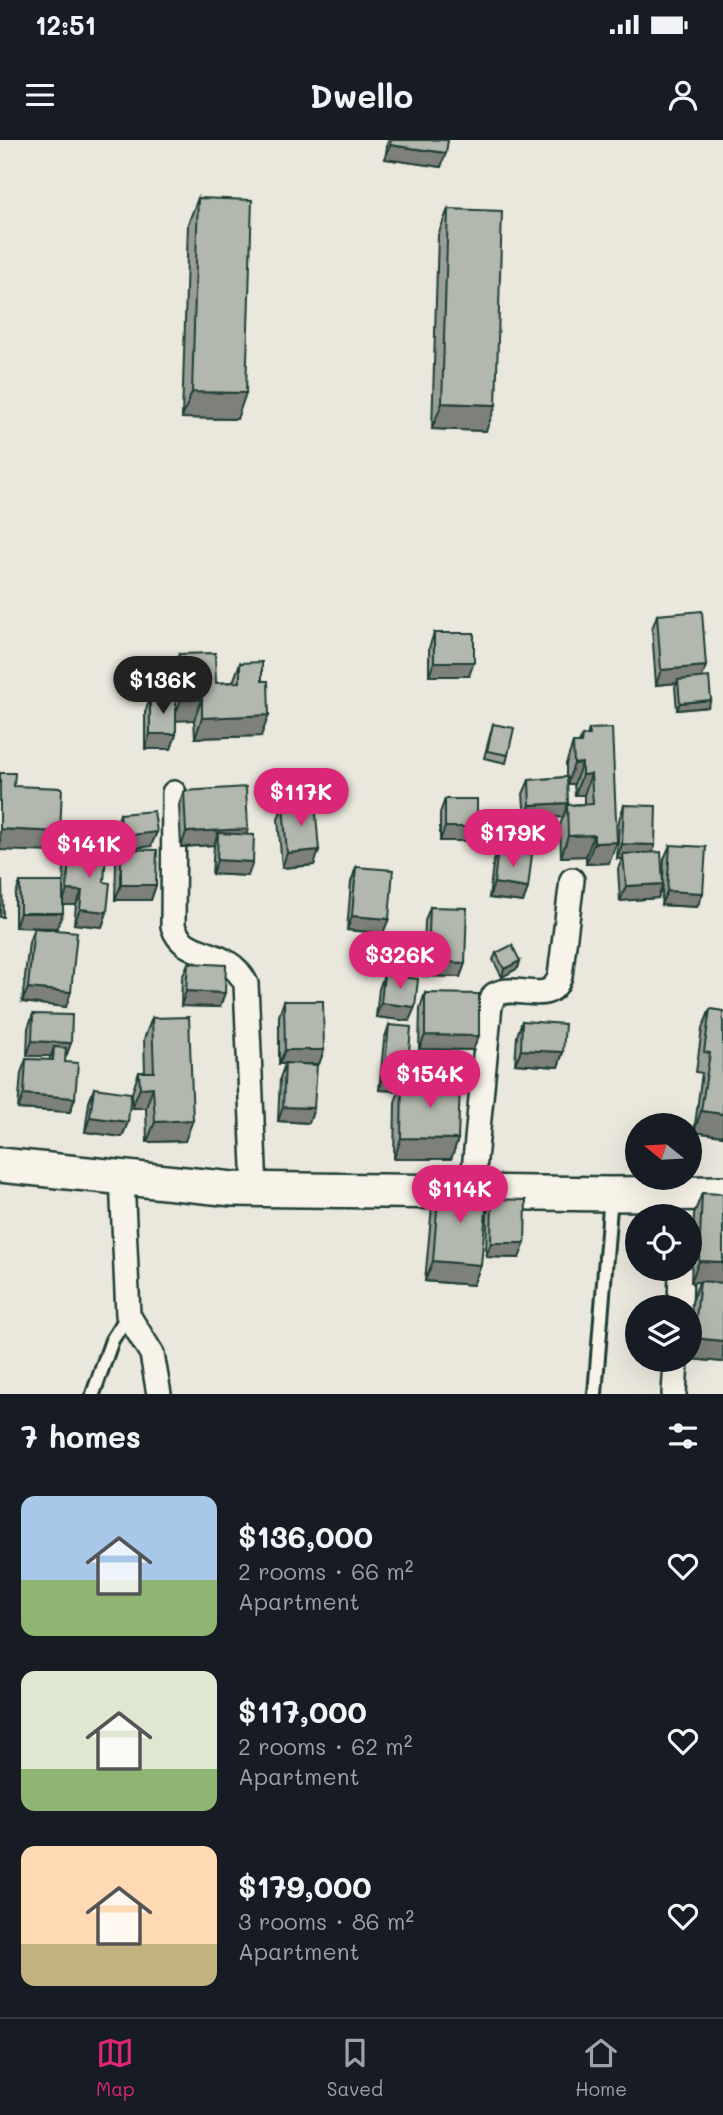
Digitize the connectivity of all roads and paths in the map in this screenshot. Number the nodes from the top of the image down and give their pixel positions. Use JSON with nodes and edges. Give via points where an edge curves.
{"nodes":[{"id":1,"x":174,"y":793,"type":"dead end"},
{"id":2,"x":572,"y":880,"type":"dead end"},
{"id":3,"x":0,"y":1165,"type":"edge"},
{"id":4,"x":122,"y":1178,"type":"junction"},
{"id":5,"x":255,"y":1189,"type":"junction"},
{"id":6,"x":472,"y":1191,"type":"junction"},
{"id":7,"x":723,"y":1192,"type":"edge"},
{"id":8,"x":611,"y":1194,"type":"junction"},
{"id":9,"x":676,"y":1204,"type":"edge"},
{"id":10,"x":685,"y":1204,"type":"edge"},
{"id":11,"x":128,"y":1315,"type":"junction"},
{"id":12,"x":675,"y":1372,"type":"edge"},
{"id":13,"x":93,"y":1394,"type":"edge"},
{"id":14,"x":159,"y":1394,"type":"edge"},
{"id":15,"x":595,"y":1394,"type":"edge"},
{"id":16,"x":674,"y":1394,"type":"edge"}],
"edges":[{"from":1,"to":5,"type":"street","via":[[173,926],[177,939],[229,962],[246,984]]},
{"from":2,"to":6,"type":"street","via":[[557,986],[547,993],[504,990],[494,995],[490,1005]]},
{"from":3,"to":4,"type":"street"},
{"from":4,"to":5,"type":"street"},
{"from":4,"to":11,"type":"street"},
{"from":5,"to":6,"type":"street"},
{"from":6,"to":8,"type":"street"},
{"from":7,"to":10,"type":"street"},
{"from":8,"to":9,"type":"street"},
{"from":8,"to":15,"type":"lane"},
{"from":11,"to":13,"type":"lane","via":[[112,1340]]},
{"from":11,"to":14,"type":"street","via":[[152,1354]]},
{"from":12,"to":16,"type":"street"}]}
